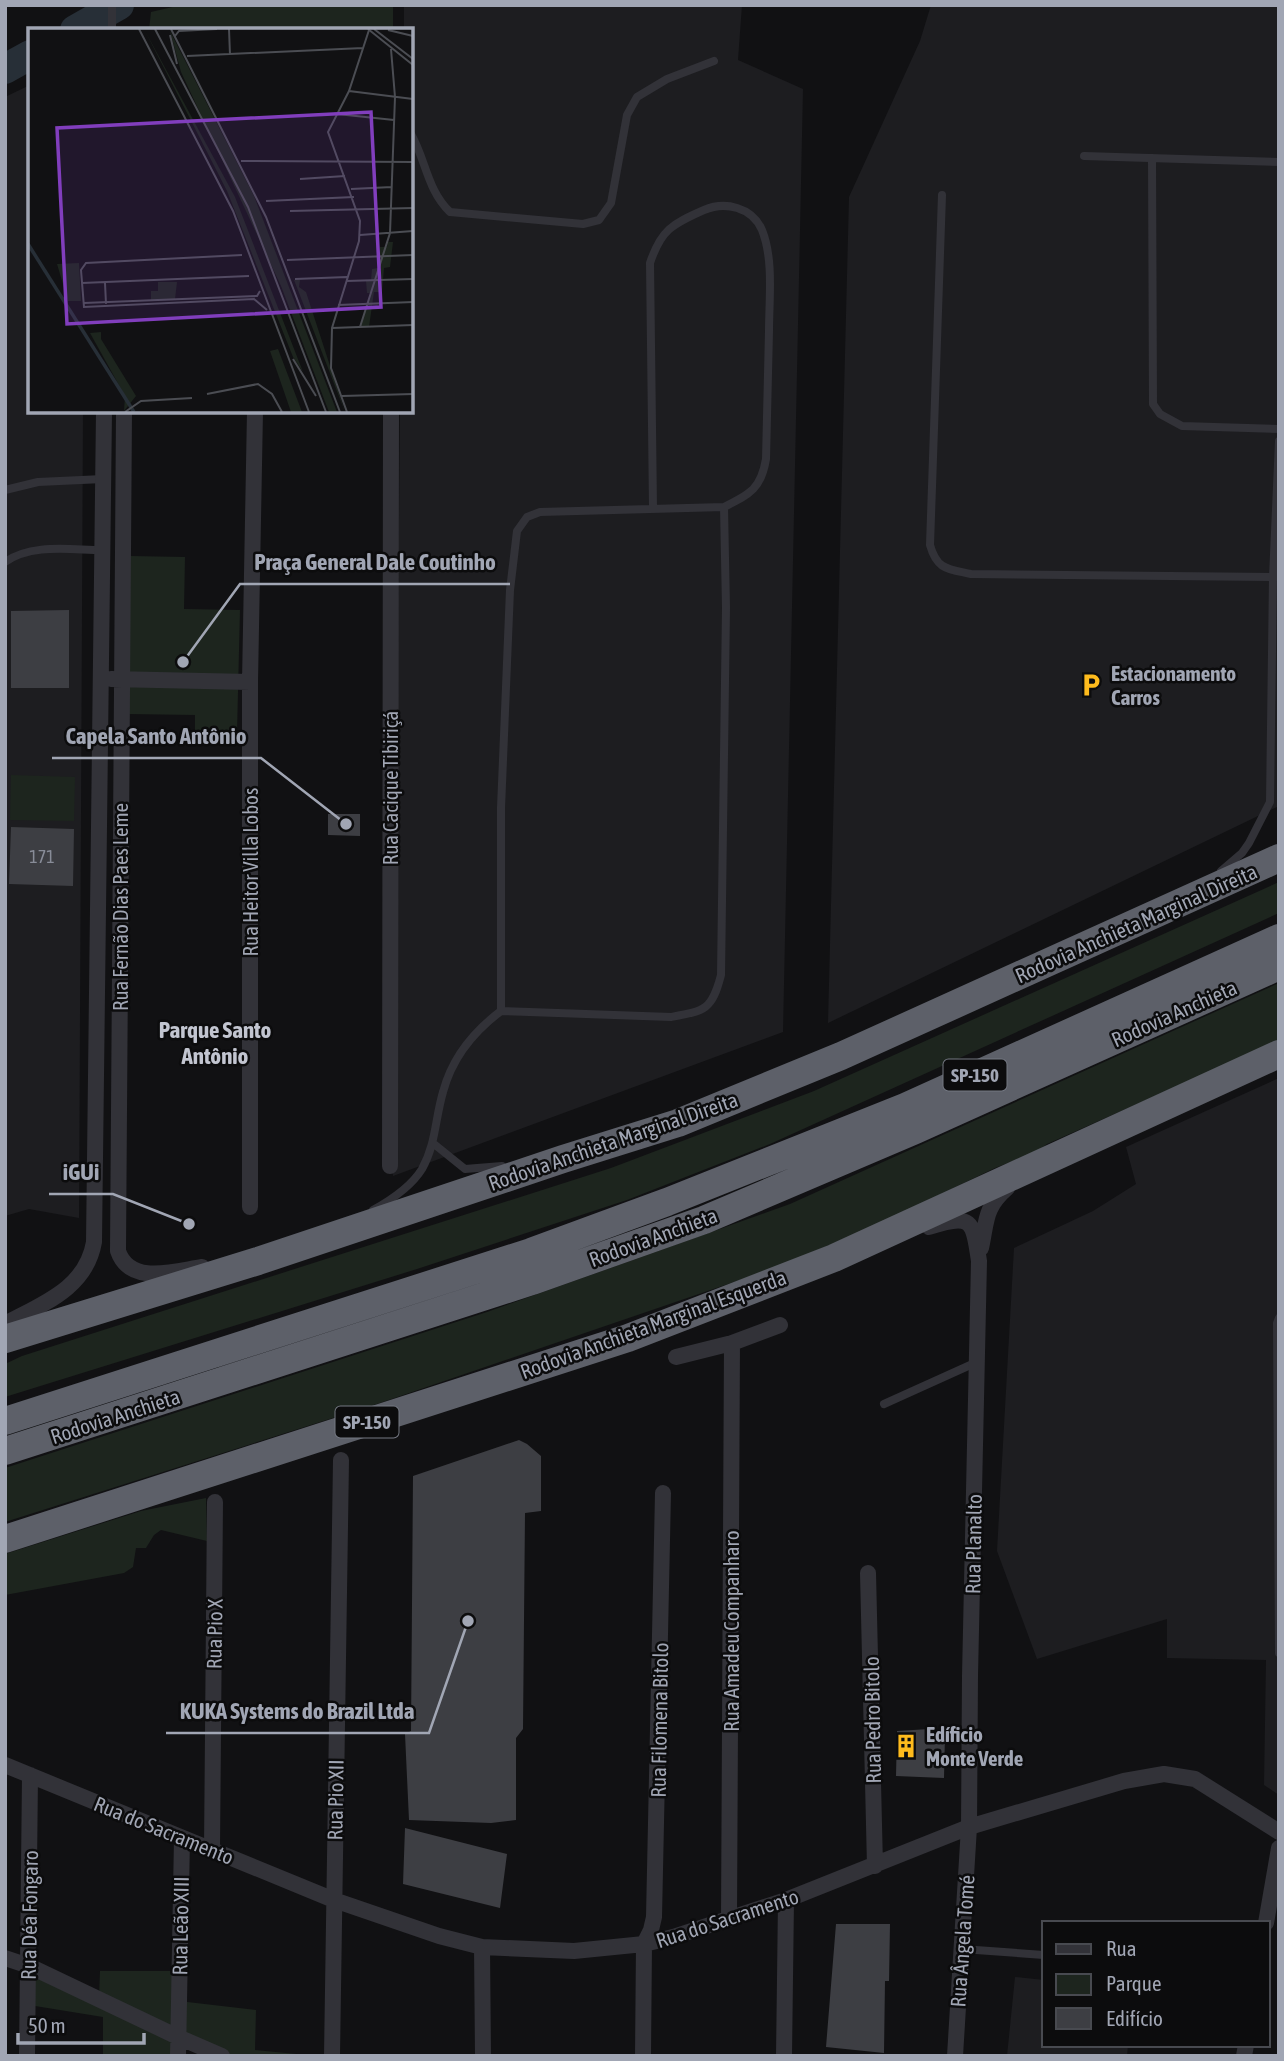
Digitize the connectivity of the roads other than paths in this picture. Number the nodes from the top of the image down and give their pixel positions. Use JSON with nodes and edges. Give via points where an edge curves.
{"nodes":[{"id":1,"x":112,"y":5,"type":"edge"},
{"id":2,"x":112,"y":28,"type":"edge"},
{"id":3,"x":714,"y":61,"type":"dead end"},
{"id":4,"x":413,"y":137,"type":"edge"},
{"id":5,"x":1084,"y":156,"type":"dead end"},
{"id":6,"x":1152,"y":158,"type":"junction"},
{"id":7,"x":1279,"y":162,"type":"edge"},
{"id":8,"x":942,"y":195,"type":"dead end"},
{"id":9,"x":104,"y":413,"type":"edge"},
{"id":10,"x":124,"y":413,"type":"edge"},
{"id":11,"x":255,"y":413,"type":"edge"},
{"id":12,"x":391,"y":413,"type":"edge"},
{"id":13,"x":1279,"y":429,"type":"edge"},
{"id":14,"x":1279,"y":441,"type":"edge"},
{"id":15,"x":103,"y":479,"type":"junction"},
{"id":16,"x":5,"y":490,"type":"edge"},
{"id":17,"x":103,"y":500,"type":"junction"},
{"id":18,"x":123,"y":501,"type":"junction"},
{"id":19,"x":724,"y":507,"type":"junction"},
{"id":20,"x":653,"y":508,"type":"junction"},
{"id":21,"x":103,"y":550,"type":"junction"},
{"id":22,"x":5,"y":562,"type":"edge"},
{"id":23,"x":1276,"y":577,"type":"edge"},
{"id":24,"x":101,"y":679,"type":"junction"},
{"id":25,"x":121,"y":679,"type":"junction"},
{"id":26,"x":250,"y":681,"type":"junction"},
{"id":27,"x":1274,"y":805,"type":"edge"},
{"id":28,"x":1279,"y":858,"type":"edge"},
{"id":29,"x":1167,"y":909,"type":"junction"},
{"id":30,"x":1279,"y":938,"type":"edge"},
{"id":31,"x":1279,"y":965,"type":"edge"},
{"id":32,"x":501,"y":1011,"type":"junction"},
{"id":33,"x":1279,"y":1054,"type":"edge"},
{"id":34,"x":434,"y":1144,"type":"junction"},
{"id":35,"x":562,"y":1158,"type":"junction"},
{"id":36,"x":1049,"y":1159,"type":"junction"},
{"id":37,"x":390,"y":1166,"type":"dead end"},
{"id":38,"x":250,"y":1207,"type":"dead end"},
{"id":39,"x":370,"y":1212,"type":"dead end"},
{"id":40,"x":359,"y":1218,"type":"dead end"},
{"id":41,"x":317,"y":1241,"type":"junction"},
{"id":42,"x":834,"y":1258,"type":"junction"},
{"id":43,"x":258,"y":1261,"type":"junction"},
{"id":44,"x":979,"y":1261,"type":"junction"},
{"id":45,"x":1279,"y":1318,"type":"edge"},
{"id":46,"x":5,"y":1324,"type":"edge"},
{"id":47,"x":780,"y":1325,"type":"dead end"},
{"id":48,"x":5,"y":1339,"type":"edge"},
{"id":49,"x":732,"y":1343,"type":"junction"},
{"id":50,"x":676,"y":1357,"type":"dead end"},
{"id":51,"x":977,"y":1362,"type":"junction"},
{"id":52,"x":884,"y":1404,"type":"dead end"},
{"id":53,"x":5,"y":1422,"type":"edge"},
{"id":54,"x":5,"y":1451,"type":"edge"},
{"id":55,"x":341,"y":1460,"type":"dead end"},
{"id":56,"x":663,"y":1493,"type":"dead end"},
{"id":57,"x":215,"y":1503,"type":"dead end"},
{"id":58,"x":5,"y":1539,"type":"edge"},
{"id":59,"x":868,"y":1573,"type":"dead end"},
{"id":60,"x":1279,"y":1653,"type":"edge"},
{"id":61,"x":5,"y":1765,"type":"edge"},
{"id":62,"x":30,"y":1775,"type":"junction"},
{"id":63,"x":969,"y":1827,"type":"junction"},
{"id":64,"x":1279,"y":1832,"type":"edge"},
{"id":65,"x":182,"y":1838,"type":"junction"},
{"id":66,"x":1279,"y":1848,"type":"edge"},
{"id":67,"x":212,"y":1849,"type":"junction"},
{"id":68,"x":875,"y":1866,"type":"junction"},
{"id":69,"x":334,"y":1900,"type":"junction"},
{"id":70,"x":786,"y":1900,"type":"junction"},
{"id":71,"x":729,"y":1919,"type":"junction"},
{"id":72,"x":1266,"y":1921,"type":"edge"},
{"id":73,"x":644,"y":1944,"type":"junction"},
{"id":74,"x":481,"y":1947,"type":"junction"},
{"id":75,"x":962,"y":1949,"type":"junction"},
{"id":76,"x":1042,"y":1955,"type":"edge"},
{"id":77,"x":5,"y":1958,"type":"edge"},
{"id":78,"x":29,"y":1966,"type":"junction"},
{"id":79,"x":178,"y":2037,"type":"junction"},
{"id":80,"x":27,"y":2056,"type":"edge"},
{"id":81,"x":177,"y":2056,"type":"edge"},
{"id":82,"x":222,"y":2056,"type":"edge"},
{"id":83,"x":332,"y":2056,"type":"edge"},
{"id":84,"x":483,"y":2056,"type":"edge"},
{"id":85,"x":643,"y":2056,"type":"edge"},
{"id":86,"x":784,"y":2056,"type":"edge"},
{"id":87,"x":955,"y":2056,"type":"edge"}],
"edges":[{"from":1,"to":2,"type":"lane"},
{"from":3,"to":4,"type":"lane","via":[[667,79],[638,97],[627,115],[611,203],[598,220],[583,224],[450,212],[431,187]]},
{"from":5,"to":6,"type":"lane"},
{"from":6,"to":7,"type":"lane"},
{"from":6,"to":13,"type":"lane","via":[[1153,404],[1160,414],[1182,426]]},
{"from":8,"to":23,"type":"lane","via":[[933,558],[944,568],[971,574]]},
{"from":9,"to":15,"type":"street","name":"Rua Fernão Dias Paes Leme"},
{"from":10,"to":18,"type":"street","name":"Rua Fernão Dias Paes Leme"},
{"from":11,"to":26,"type":"street","name":"Rua Heitor Villa Lobos"},
{"from":12,"to":37,"type":"street","name":"Rua Cacique Tibiriçá"},
{"from":14,"to":23,"type":"lane"},
{"from":15,"to":16,"type":"lane","via":[[38,482]]},
{"from":15,"to":17,"type":"street","name":"Rua Fernão Dias Paes Leme"},
{"from":17,"to":18,"type":"street"},
{"from":17,"to":21,"type":"street","name":"Rua Fernão Dias Paes Leme"},
{"from":18,"to":25,"type":"street","name":"Rua Fernão Dias Paes Leme"},
{"from":19,"to":20,"type":"lane"},
{"from":19,"to":20,"type":"lane","via":[[750,494],[763,478],[766,459],[767,253],[762,229],[749,213],[731,205],[707,209],[671,226],[657,241],[650,263]]},
{"from":19,"to":32,"type":"lane","via":[[722,975],[716,998],[699,1012],[671,1017]]},
{"from":20,"to":32,"type":"lane","via":[[541,512],[527,517],[517,531],[510,590],[501,807]]},
{"from":21,"to":22,"type":"lane","via":[[34,550]]},
{"from":21,"to":24,"type":"street","name":"Rua Fernão Dias Paes Leme"},
{"from":23,"to":27,"type":"lane"},
{"from":24,"to":25,"type":"street"},
{"from":24,"to":46,"type":"street","name":"Rua Fernão Dias Paes Leme","via":[[94,1242],[86,1267],[69,1288]]},
{"from":25,"to":26,"type":"street"},
{"from":25,"to":43,"type":"street","name":"Rua Fernão Dias Paes Leme","via":[[118,1251],[124,1265],[142,1273]]},
{"from":26,"to":38,"type":"street","name":"Rua Heitor Villa Lobos"},
{"from":27,"to":29,"type":"lane","via":[[1242,853]]},
{"from":28,"to":29,"type":"highway","name":"Rodovia Anchieta Marginal Direita"},
{"from":29,"to":35,"type":"highway","name":"Rodovia Anchieta Marginal Direita","via":[[829,1061],[678,1123]]},
{"from":30,"to":53,"type":"highway","name":"Rodovia Anchieta","number":"SP-150","via":[[905,1107],[667,1202],[531,1252]]},
{"from":31,"to":54,"type":"highway","name":"Rodovia Anchieta","number":"SP-150","via":[[704,1220],[532,1281]]},
{"from":32,"to":34,"type":"lane","via":[[467,1041],[456,1061],[443,1091]]},
{"from":33,"to":36,"type":"highway","name":"Rodovia Anchieta Marginal Esquerda","number":"SP-150"},
{"from":34,"to":35,"type":"lane","via":[[465,1169],[474,1170]]},
{"from":34,"to":39,"type":"lane","via":[[421,1171],[406,1187]]},
{"from":35,"to":41,"type":"highway","name":"Rodovia Anchieta Marginal Direita"},
{"from":36,"to":42,"type":"highway","name":"Rodovia Anchieta Marginal Esquerda","number":"SP-150"},
{"from":36,"to":44,"type":"street","name":"Rua Planalto","via":[[993,1200]]},
{"from":40,"to":41,"type":"lane"},
{"from":41,"to":43,"type":"highway","name":"Rodovia Anchieta Marginal Direita"},
{"from":42,"to":44,"type":"street","name":"Rua Planalto","via":[[953,1219],[970,1224]]},
{"from":42,"to":58,"type":"highway","name":"Rodovia Anchieta Marginal Esquerda","number":"SP-150","via":[[628,1338]]},
{"from":43,"to":48,"type":"highway","name":"Rodovia Anchieta Marginal Direita"},
{"from":44,"to":51,"type":"street","name":"Rua Planalto"},
{"from":45,"to":60,"type":"lane"},
{"from":47,"to":49,"type":"street"},
{"from":49,"to":50,"type":"street"},
{"from":49,"to":71,"type":"street","name":"Rua Amadeu Companharo"},
{"from":51,"to":52,"type":"lane"},
{"from":51,"to":63,"type":"street","name":"Rua Planalto"},
{"from":55,"to":69,"type":"street","name":"Rua Pio XII"},
{"from":56,"to":73,"type":"street","name":"Rua Filomena Bitolo","via":[[654,1917]]},
{"from":57,"to":67,"type":"street","name":"Rua Pio X"},
{"from":59,"to":68,"type":"street","name":"Rua Pedro Bitolo"},
{"from":61,"to":62,"type":"street","name":"Rua do Sacramento"},
{"from":62,"to":65,"type":"street","name":"Rua do Sacramento"},
{"from":62,"to":78,"type":"street","name":"Rua Déa Fongaro"},
{"from":63,"to":64,"type":"street","name":"Rua do Sacramento","via":[[1124,1781],[1164,1774],[1195,1779]]},
{"from":63,"to":68,"type":"street","name":"Rua do Sacramento"},
{"from":63,"to":75,"type":"street","name":"Rua Ângela Tomé"},
{"from":65,"to":67,"type":"street","name":"Rua do Sacramento"},
{"from":65,"to":79,"type":"street","name":"Rua Leão XIII"},
{"from":66,"to":72,"type":"street"},
{"from":67,"to":69,"type":"street","name":"Rua do Sacramento"},
{"from":68,"to":70,"type":"street","name":"Rua do Sacramento"},
{"from":69,"to":74,"type":"street","name":"Rua do Sacramento"},
{"from":69,"to":83,"type":"street","name":"Rua Pio XII"},
{"from":70,"to":71,"type":"street","name":"Rua do Sacramento"},
{"from":70,"to":86,"type":"street"},
{"from":71,"to":73,"type":"street","name":"Rua do Sacramento"},
{"from":73,"to":74,"type":"street","name":"Rua do Sacramento","via":[[574,1951]]},
{"from":73,"to":85,"type":"street","name":"Rua Filomena Bitolo"},
{"from":74,"to":84,"type":"street"},
{"from":75,"to":76,"type":"lane"},
{"from":75,"to":87,"type":"street","name":"Rua Ângela Tomé"},
{"from":77,"to":78,"type":"street"},
{"from":78,"to":79,"type":"street"},
{"from":78,"to":80,"type":"street","name":"Rua Déa Fongaro"},
{"from":79,"to":81,"type":"street","name":"Rua Leão XIII"},
{"from":79,"to":82,"type":"street"}]}
